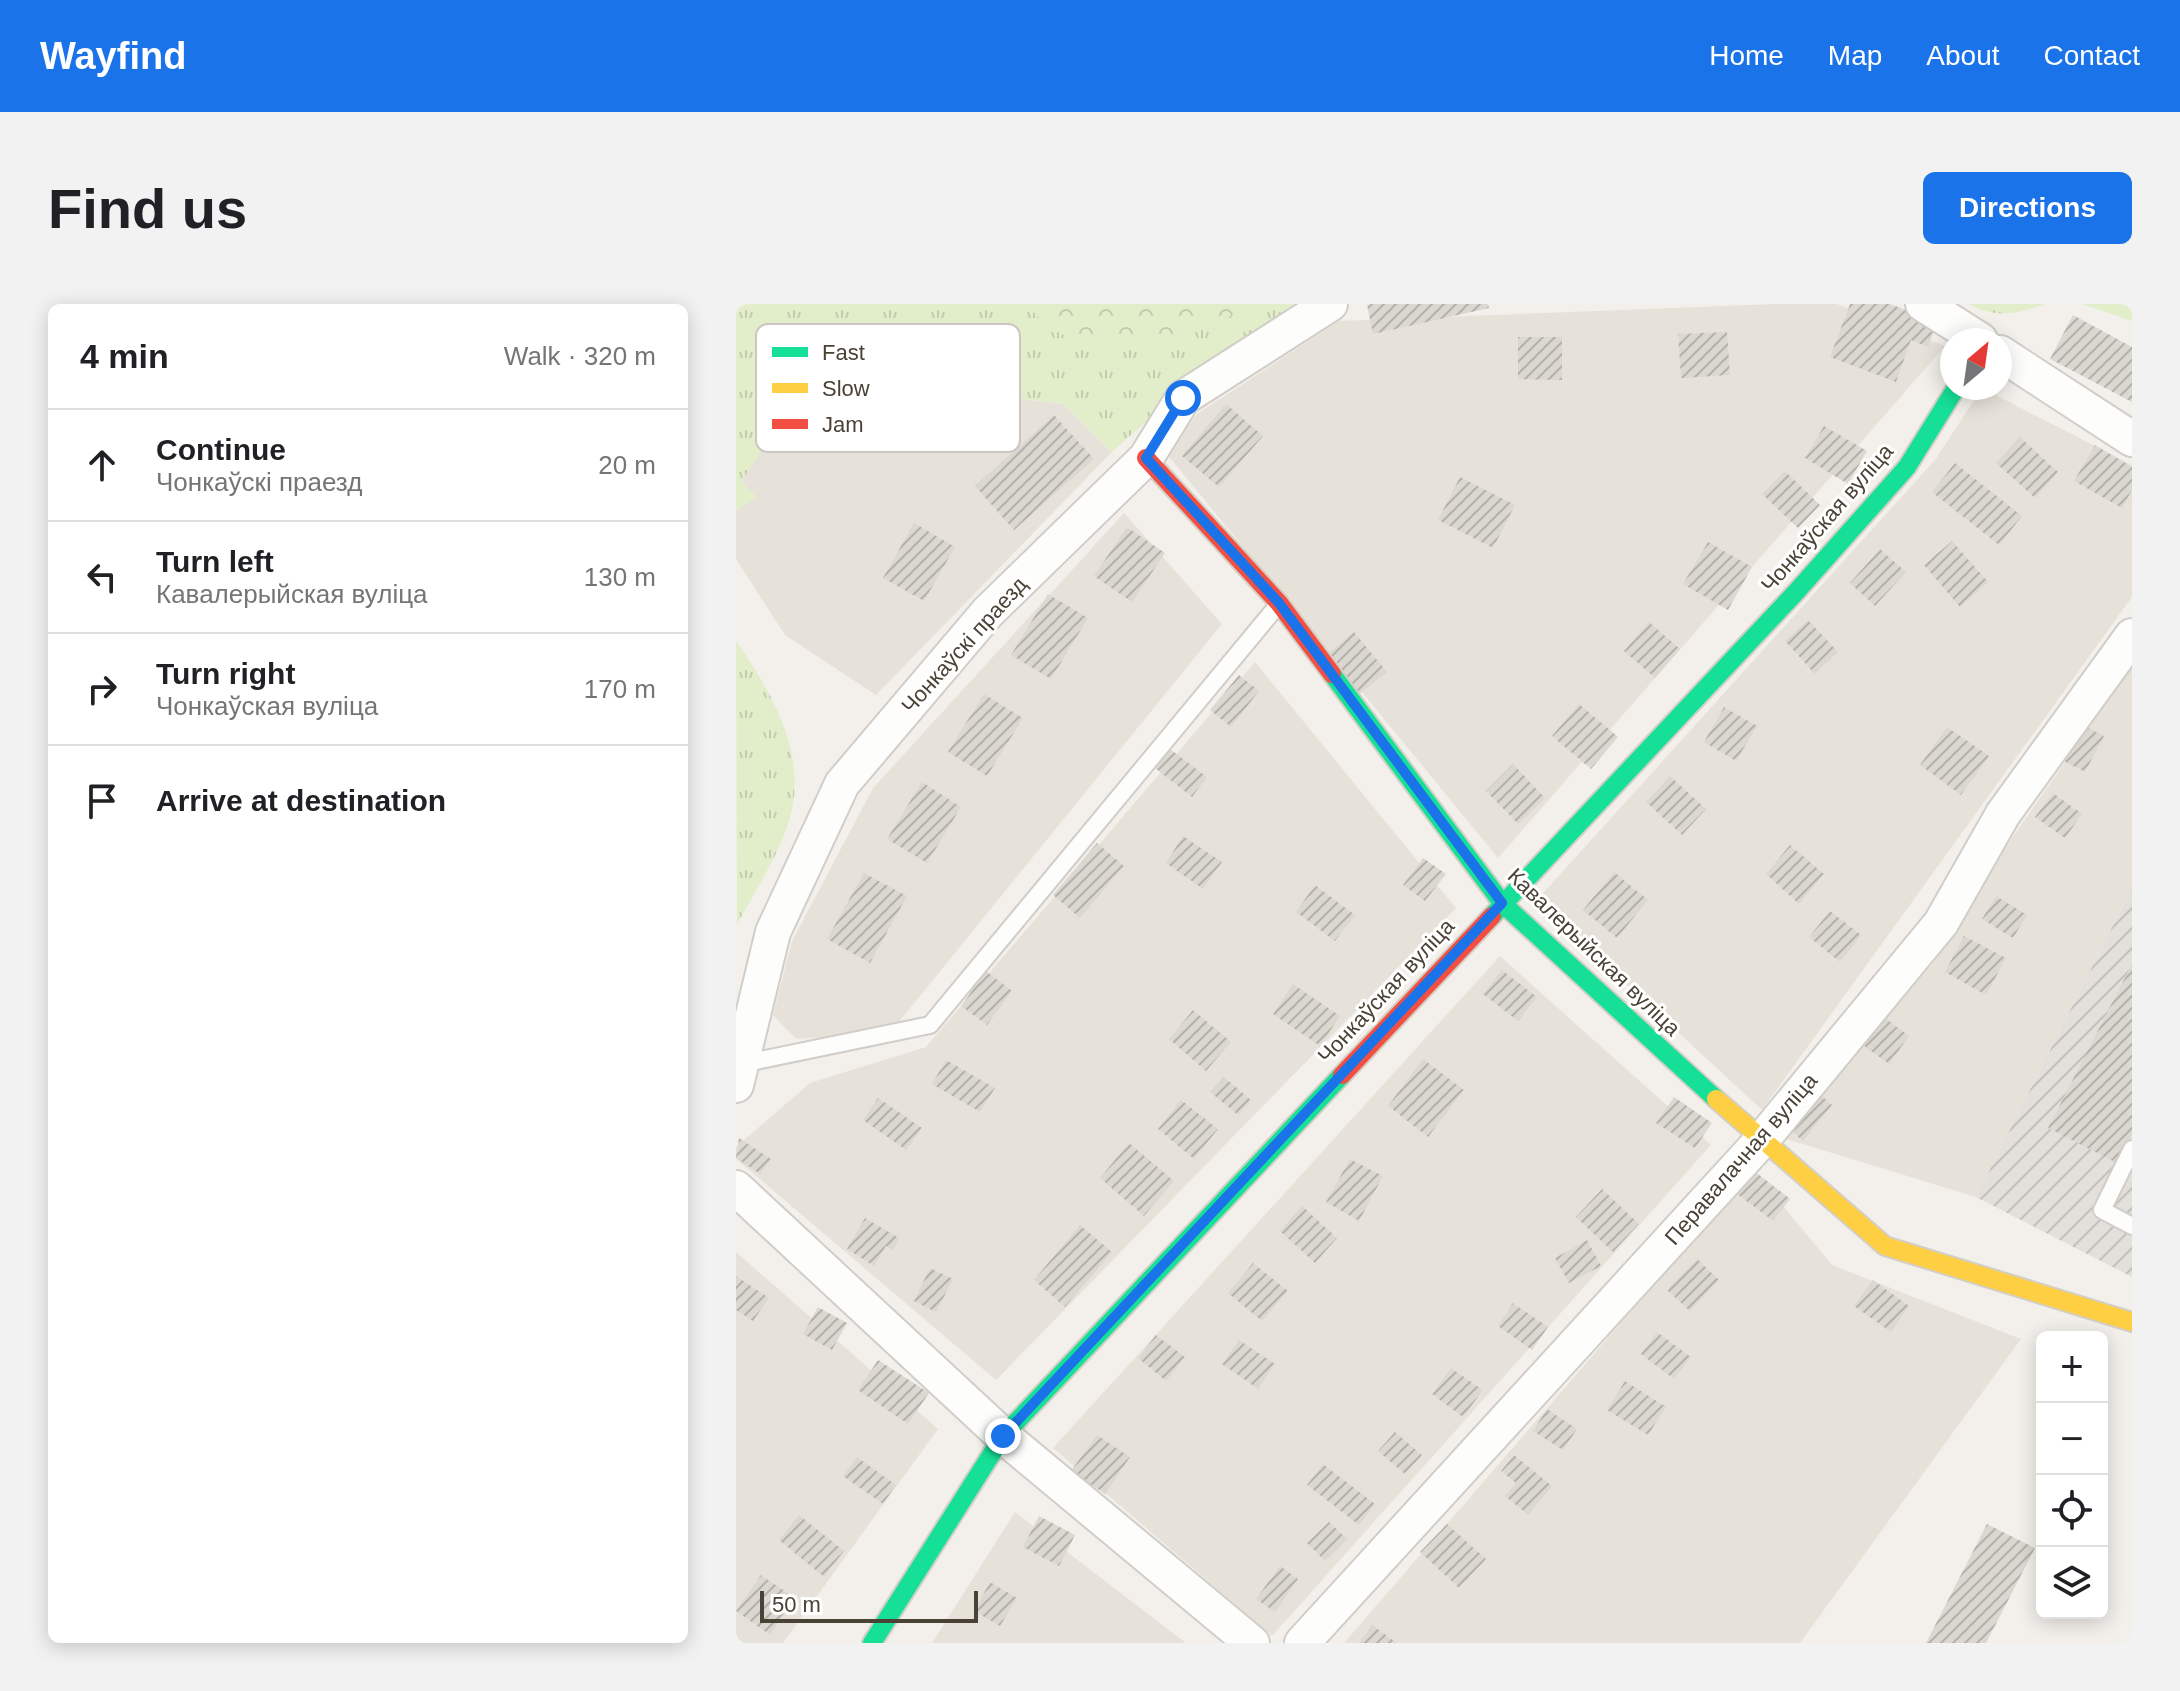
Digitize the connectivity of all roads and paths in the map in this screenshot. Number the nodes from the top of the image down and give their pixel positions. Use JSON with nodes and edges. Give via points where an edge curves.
{"nodes":[{"id":1,"x":1330,"y":304,"type":"edge"},
{"id":2,"x":1923,"y":304,"type":"edge"},
{"id":3,"x":1961,"y":328,"type":"edge"},
{"id":4,"x":2012,"y":361,"type":"edge"},
{"id":5,"x":1949,"y":400,"type":"edge"},
{"id":6,"x":2132,"y":439,"type":"edge"},
{"id":7,"x":1146,"y":458,"type":"junction"},
{"id":8,"x":1279,"y":603,"type":"junction"},
{"id":9,"x":2132,"y":636,"type":"edge"},
{"id":10,"x":1502,"y":903,"type":"junction"},
{"id":11,"x":739,"y":1074,"type":"edge"},
{"id":12,"x":1761,"y":1141,"type":"junction"},
{"id":13,"x":2132,"y":1149,"type":"edge"},
{"id":14,"x":736,"y":1188,"type":"edge"},
{"id":15,"x":2132,"y":1226,"type":"edge"},
{"id":16,"x":2132,"y":1322,"type":"edge"},
{"id":17,"x":1003,"y":1436,"type":"junction"},
{"id":18,"x":872,"y":1643,"type":"edge"},
{"id":19,"x":1252,"y":1643,"type":"edge"},
{"id":20,"x":1302,"y":1643,"type":"edge"}],
"edges":[{"from":1,"to":7,"type":"street","name":"Чонкаўскі праезд","via":[[1183,398]]},
{"from":2,"to":3,"type":"street"},
{"from":4,"to":6,"type":"street"},
{"from":5,"to":10,"type":"street","name":"Чонкаўская вуліца","via":[[1907,467],[1797,591]]},
{"from":7,"to":8,"type":"street","name":"Кавалерыйская вуліца"},
{"from":7,"to":11,"type":"street","name":"Чонкаўскі праезд","via":[[988,612],[842,784],[773,932]]},
{"from":8,"to":10,"type":"street","name":"Кавалерыйская вуліца"},
{"from":8,"to":11,"type":"lane","via":[[930,1025]]},
{"from":9,"to":12,"type":"street","name":"Перавалачная вуліца","via":[[2003,814],[1941,923]]},
{"from":10,"to":12,"type":"street","name":"Кавалерыйская вуліца"},
{"from":10,"to":17,"type":"street","name":"Чонкаўская вуліца"},
{"from":12,"to":16,"type":"street","name":"Кавалерыйская вуліца","via":[[1885,1246]]},
{"from":12,"to":20,"type":"street","name":"Перавалачная вуліца"},
{"from":13,"to":15,"type":"lane","via":[[2102,1210]]},
{"from":14,"to":17,"type":"street"},
{"from":17,"to":18,"type":"street","name":"Чонкаўская вуліца"},
{"from":17,"to":19,"type":"street"}]}
